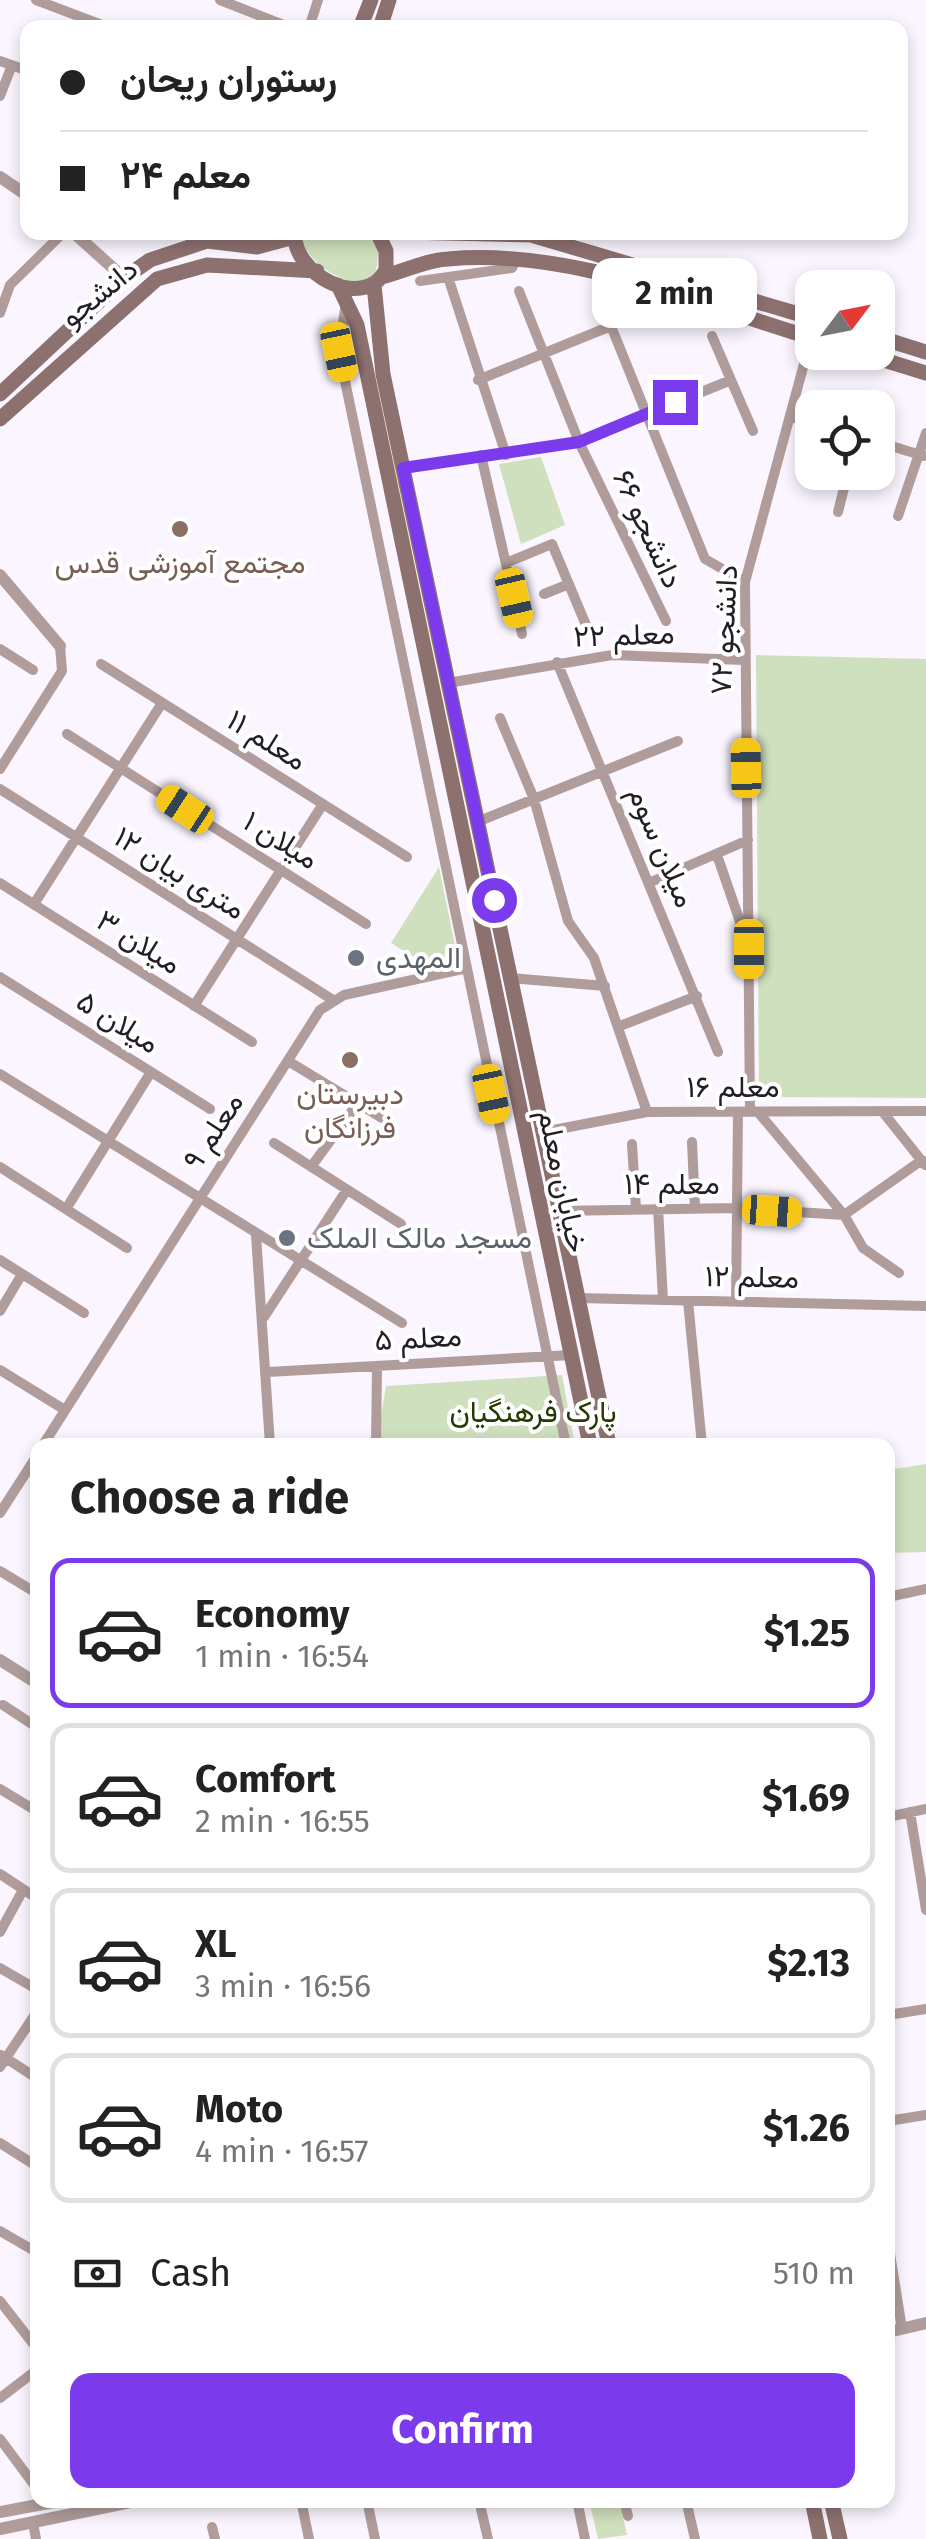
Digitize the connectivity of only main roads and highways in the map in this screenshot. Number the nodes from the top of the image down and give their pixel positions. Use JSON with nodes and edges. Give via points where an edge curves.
{"nodes":[{"id":1,"x":262,"y":240,"type":"edge"},
{"id":2,"x":277,"y":240,"type":"edge"},
{"id":3,"x":296,"y":240,"type":"edge"},
{"id":4,"x":379,"y":240,"type":"edge"},
{"id":5,"x":443,"y":240,"type":"edge"},
{"id":6,"x":546,"y":240,"type":"edge"},
{"id":7,"x":257,"y":247,"type":"junction"},
{"id":8,"x":444,"y":258,"type":"junction"},
{"id":9,"x":317,"y":272,"type":"junction"},
{"id":10,"x":378,"y":281,"type":"junction"},
{"id":11,"x":338,"y":285,"type":"junction"},
{"id":12,"x":795,"y":313,"type":"edge"},
{"id":13,"x":795,"y":333,"type":"edge"},
{"id":14,"x":895,"y":343,"type":"edge"},
{"id":15,"x":926,"y":352,"type":"edge"},
{"id":16,"x":48,"y":360,"type":"junction"},
{"id":17,"x":895,"y":363,"type":"edge"},
{"id":18,"x":926,"y":373,"type":"edge"},
{"id":19,"x":375,"y":375,"type":"junction"},
{"id":20,"x":3,"y":388,"type":"edge"},
{"id":21,"x":0,"y":419,"type":"edge"},
{"id":22,"x":456,"y":762,"type":"junction"},
{"id":23,"x":589,"y":1438,"type":"edge"},
{"id":24,"x":608,"y":1438,"type":"edge"},
{"id":25,"x":814,"y":2508,"type":"edge"},
{"id":26,"x":833,"y":2508,"type":"edge"},
{"id":27,"x":820,"y":2539,"type":"edge"},
{"id":28,"x":840,"y":2539,"type":"edge"}],
"edges":[{"from":1,"to":7,"type":"main road"},
{"from":2,"to":7,"type":"main road","name":"دانشجو"},
{"from":3,"to":9,"type":"main road","via":[[300,258]]},
{"from":4,"to":10,"type":"main road","name":"خیابان معلم","via":[[387,258]]},
{"from":5,"to":8,"type":"main road"},
{"from":6,"to":12,"type":"main road"},
{"from":7,"to":16,"type":"main road","name":"دانشجو","via":[[207,241],[175,248],[124,278]]},
{"from":8,"to":10,"type":"main road"},
{"from":8,"to":13,"type":"main road","via":[[517,258],[598,273]]},
{"from":9,"to":11,"type":"main road"},
{"from":9,"to":16,"type":"main road","name":"دانشجو","via":[[182,269],[156,280]]},
{"from":10,"to":11,"type":"main road","via":[[357,291]]},
{"from":10,"to":19,"type":"main road","name":"خیابان معلم"},
{"from":11,"to":19,"type":"main road","name":"خیابان معلم"},
{"from":14,"to":15,"type":"main road"},
{"from":16,"to":20,"type":"main road","name":"دانشجو"},
{"from":16,"to":21,"type":"main road","name":"دانشجو"},
{"from":17,"to":18,"type":"main road"},
{"from":19,"to":22,"type":"main road","name":"خیابان معلم","via":[[414,601]]},
{"from":19,"to":22,"type":"main road","name":"خیابان معلم","via":[[403,468],[448,683]]},
{"from":22,"to":23,"type":"main road","name":"خیابان معلم","via":[[472,875]]},
{"from":22,"to":24,"type":"main road","name":"خیابان معلم","via":[[477,822]]},
{"from":25,"to":27,"type":"main road"},
{"from":26,"to":28,"type":"main road"}]}
